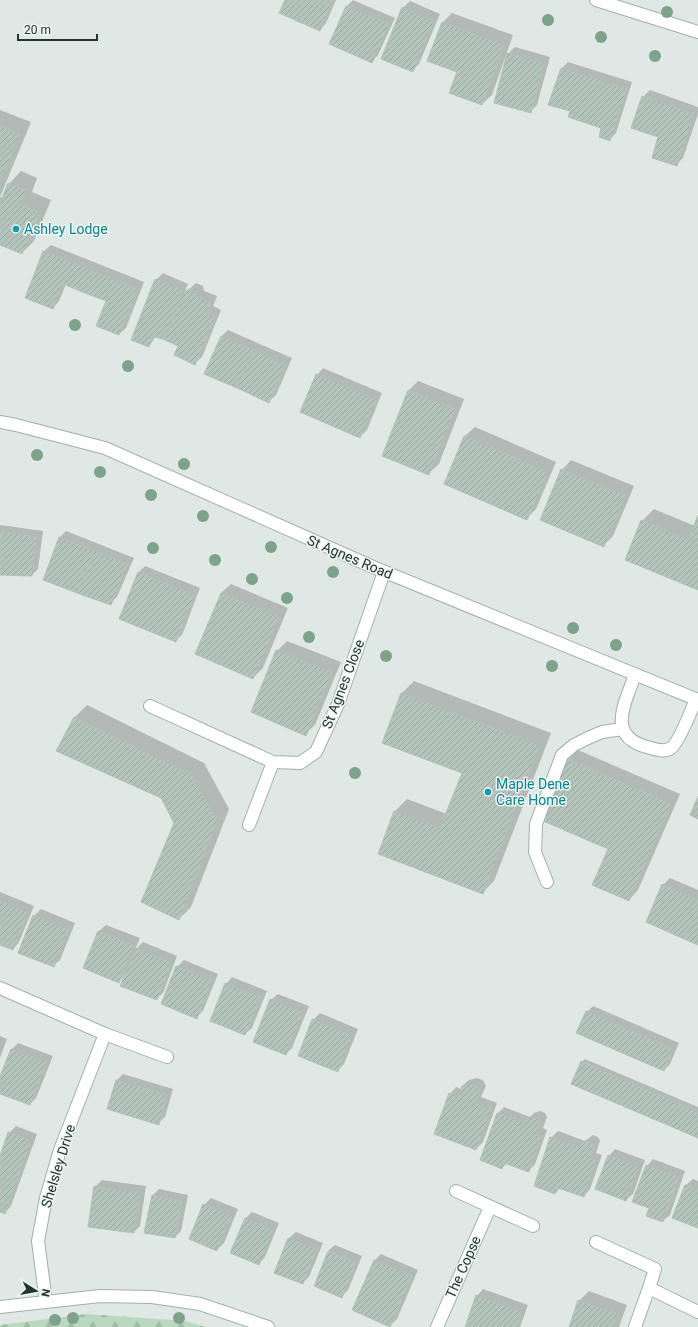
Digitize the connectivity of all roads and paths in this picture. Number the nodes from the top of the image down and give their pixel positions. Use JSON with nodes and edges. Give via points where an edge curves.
{"nodes":[{"id":1,"x":596,"y":0,"type":"edge"},
{"id":2,"x":698,"y":32,"type":"edge"},
{"id":3,"x":0,"y":422,"type":"edge"},
{"id":4,"x":384,"y":572,"type":"junction"},
{"id":5,"x":635,"y":675,"type":"junction"},
{"id":6,"x":697,"y":700,"type":"edge"},
{"id":7,"x":150,"y":706,"type":"dead end"},
{"id":8,"x":623,"y":729,"type":"junction"},
{"id":9,"x":273,"y":762,"type":"junction"},
{"id":10,"x":249,"y":825,"type":"dead end"},
{"id":11,"x":547,"y":882,"type":"dead end"},
{"id":12,"x":0,"y":988,"type":"edge"},
{"id":13,"x":105,"y":1034,"type":"junction"},
{"id":14,"x":167,"y":1057,"type":"dead end"},
{"id":15,"x":456,"y":1191,"type":"dead end"},
{"id":16,"x":490,"y":1207,"type":"junction"},
{"id":17,"x":533,"y":1226,"type":"dead end"},
{"id":18,"x":596,"y":1242,"type":"dead end"},
{"id":19,"x":649,"y":1288,"type":"junction"},
{"id":20,"x":46,"y":1302,"type":"junction"},
{"id":21,"x":0,"y":1307,"type":"edge"},
{"id":22,"x":698,"y":1312,"type":"edge"},
{"id":23,"x":268,"y":1327,"type":"edge"},
{"id":24,"x":437,"y":1327,"type":"edge"},
{"id":25,"x":635,"y":1327,"type":"edge"}],
"edges":[{"from":1,"to":2,"type":"street"},
{"from":3,"to":4,"type":"street","name":"St Agnes Road","via":[[106,448]]},
{"from":4,"to":5,"type":"street","name":"St Agnes Road"},
{"from":4,"to":9,"type":"street","name":"St Agnes Close","via":[[338,704],[316,752],[300,763]]},
{"from":5,"to":6,"type":"street","name":"St Agnes Road"},
{"from":5,"to":8,"type":"street","via":[[621,716]]},
{"from":6,"to":8,"type":"street","via":[[671,748],[661,751],[637,745]]},
{"from":7,"to":9,"type":"street","name":"St Agnes Close"},
{"from":8,"to":11,"type":"street","via":[[602,732],[574,745],[562,755],[536,824],[535,852]]},
{"from":9,"to":10,"type":"street"},
{"from":12,"to":13,"type":"street"},
{"from":13,"to":14,"type":"street"},
{"from":13,"to":20,"type":"street","name":"Shelsley Drive","via":[[60,1150],[46,1198],[38,1241]]},
{"from":15,"to":16,"type":"street"},
{"from":16,"to":17,"type":"street"},
{"from":16,"to":24,"type":"street","name":"The Copse"},
{"from":18,"to":19,"type":"street","via":[[655,1269]]},
{"from":19,"to":22,"type":"street"},
{"from":19,"to":25,"type":"street"},
{"from":20,"to":21,"type":"street"},
{"from":20,"to":23,"type":"street","via":[[100,1296],[152,1297],[200,1304]]}]}
